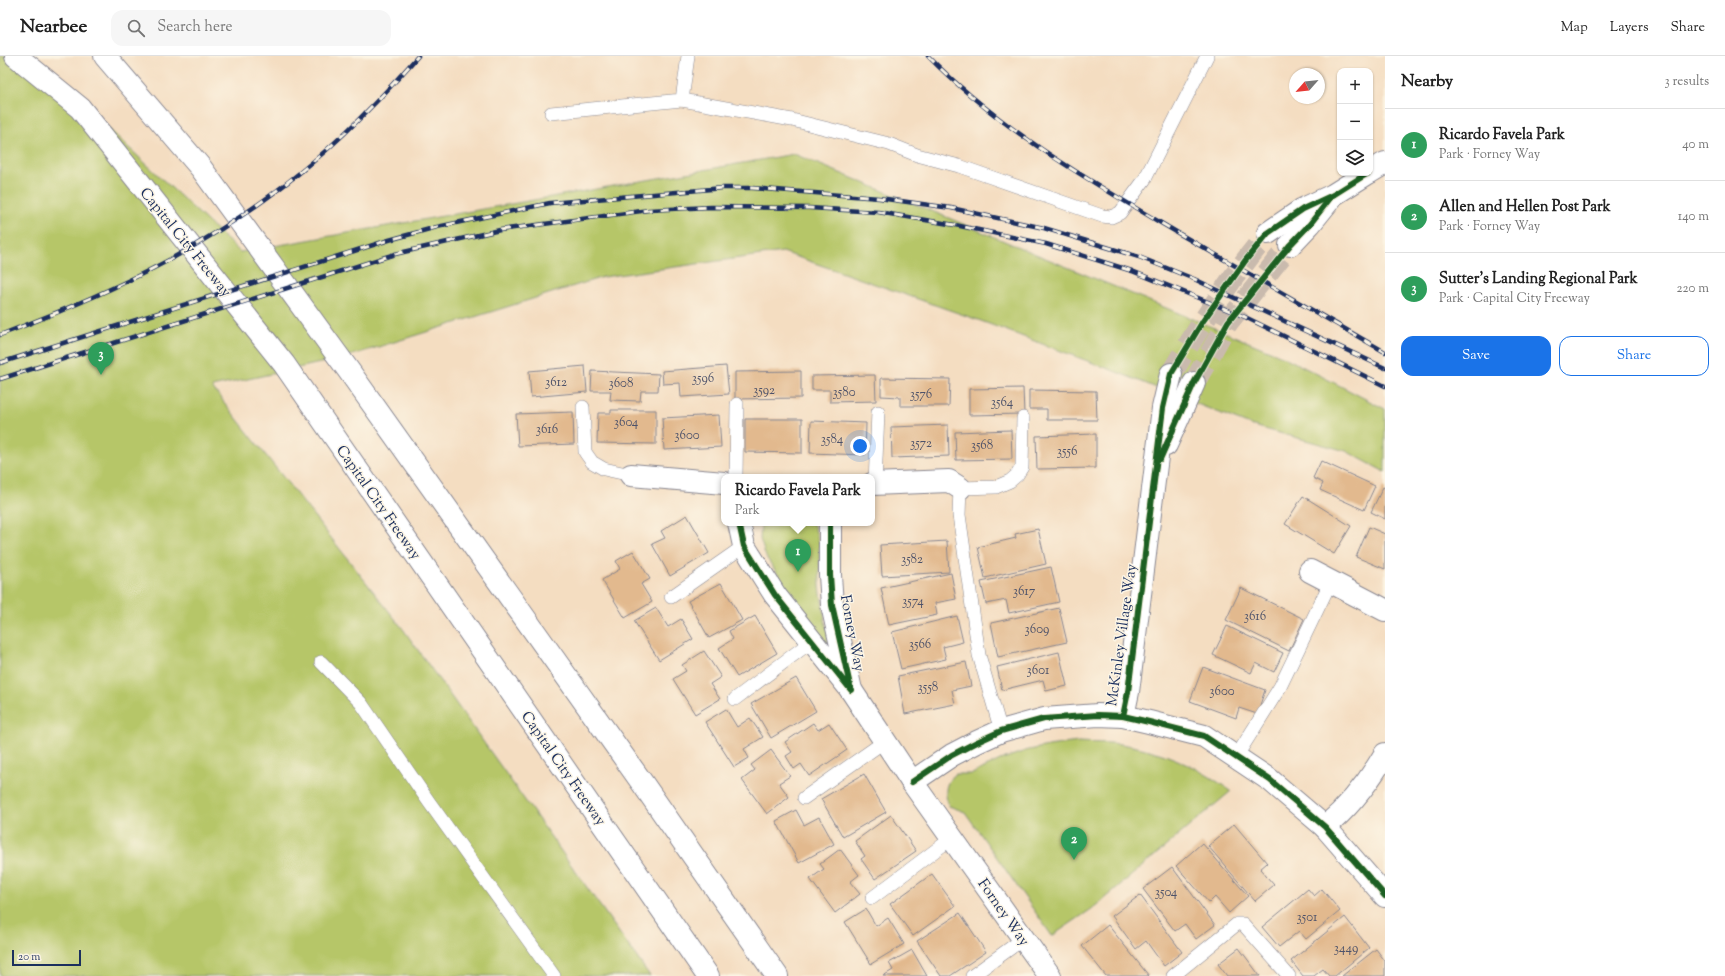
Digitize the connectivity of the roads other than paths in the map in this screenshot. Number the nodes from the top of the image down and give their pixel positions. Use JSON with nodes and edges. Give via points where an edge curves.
{"nodes":[{"id":1,"x":16,"y":56,"type":"edge"},
{"id":2,"x":105,"y":56,"type":"edge"},
{"id":3,"x":688,"y":56,"type":"edge"},
{"id":4,"x":1207,"y":56,"type":"edge"},
{"id":5,"x":682,"y":100,"type":"junction"},
{"id":6,"x":551,"y":113,"type":"dead end"},
{"id":7,"x":1385,"y":163,"type":"edge"},
{"id":8,"x":1373,"y":170,"type":"edge"},
{"id":9,"x":1363,"y":176,"type":"edge"},
{"id":10,"x":1332,"y":195,"type":"junction"},
{"id":11,"x":1268,"y":233,"type":"tunnel mouth"},
{"id":12,"x":1290,"y":246,"type":"tunnel mouth"},
{"id":13,"x":1171,"y":374,"type":"tunnel mouth"},
{"id":14,"x":1194,"y":383,"type":"tunnel mouth"},
{"id":15,"x":736,"y":404,"type":"dead end"},
{"id":16,"x":583,"y":407,"type":"dead end"},
{"id":17,"x":878,"y":412,"type":"dead end"},
{"id":18,"x":1023,"y":418,"type":"dead end"},
{"id":19,"x":1155,"y":470,"type":"junction"},
{"id":20,"x":736,"y":474,"type":"edge"},
{"id":21,"x":874,"y":474,"type":"edge"},
{"id":22,"x":631,"y":475,"type":"joint"},
{"id":23,"x":721,"y":483,"type":"edge"},
{"id":24,"x":875,"y":484,"type":"edge"},
{"id":25,"x":960,"y":488,"type":"junction"},
{"id":26,"x":740,"y":526,"type":"edge"},
{"id":27,"x":830,"y":526,"type":"edge"},
{"id":28,"x":744,"y":546,"type":"junction"},
{"id":29,"x":1310,"y":571,"type":"dead end"},
{"id":30,"x":1331,"y":581,"type":"junction"},
{"id":31,"x":671,"y":597,"type":"dead end"},
{"id":32,"x":1385,"y":610,"type":"edge"},
{"id":33,"x":812,"y":641,"type":"junction"},
{"id":34,"x":321,"y":662,"type":"dead end"},
{"id":35,"x":851,"y":690,"type":"junction"},
{"id":36,"x":735,"y":699,"type":"dead end"},
{"id":37,"x":1123,"y":716,"type":"junction"},
{"id":38,"x":1001,"y":731,"type":"junction"},
{"id":39,"x":885,"y":741,"type":"junction"},
{"id":40,"x":1385,"y":754,"type":"edge"},
{"id":41,"x":1236,"y":757,"type":"junction"},
{"id":42,"x":912,"y":782,"type":"junction"},
{"id":43,"x":804,"y":798,"type":"dead end"},
{"id":44,"x":1325,"y":827,"type":"junction"},
{"id":45,"x":952,"y":838,"type":"junction"},
{"id":46,"x":1385,"y":896,"type":"edge"},
{"id":47,"x":872,"y":898,"type":"dead end"},
{"id":48,"x":1023,"y":939,"type":"junction"},
{"id":49,"x":554,"y":976,"type":"edge"},
{"id":50,"x":708,"y":976,"type":"edge"},
{"id":51,"x":777,"y":976,"type":"edge"},
{"id":52,"x":972,"y":976,"type":"edge"},
{"id":53,"x":1050,"y":976,"type":"edge"},
{"id":54,"x":1173,"y":976,"type":"edge"},
{"id":55,"x":1289,"y":976,"type":"edge"}],
"edges":[{"from":1,"to":50,"type":"main road","name":"Capital City Freeway","via":[[80,108],[284,364]]},
{"from":2,"to":51,"type":"main road","via":[[206,174],[381,416]]},
{"from":3,"to":5,"type":"lane"},
{"from":4,"to":5,"type":"lane","via":[[1145,179],[1120,213],[1111,216],[1102,216],[889,144],[792,120]]},
{"from":5,"to":6,"type":"lane"},
{"from":7,"to":8,"type":"main road"},
{"from":9,"to":10,"type":"main road"},
{"from":10,"to":11,"type":"main road","via":[[1303,209]]},
{"from":10,"to":12,"type":"main road"},
{"from":13,"to":19,"type":"main road","name":"McKinley Village Way","via":[[1163,408]]},
{"from":14,"to":19,"type":"main road","name":"McKinley Village Way"},
{"from":15,"to":20,"type":"lane"},
{"from":16,"to":22,"type":"lane","via":[[585,452],[592,462],[604,469]]},
{"from":17,"to":21,"type":"lane"},
{"from":18,"to":25,"type":"lane","via":[[1022,466],[1017,475],[996,487]]},
{"from":19,"to":37,"type":"main road","name":"McKinley Village Way"},
{"from":22,"to":23,"type":"main road"},
{"from":24,"to":25,"type":"main road","via":[[949,481]]},
{"from":25,"to":38,"type":"lane","via":[[959,515],[978,655]]},
{"from":26,"to":28,"type":"main road","name":"Forney Way"},
{"from":27,"to":35,"type":"main road","name":"Forney Way","via":[[832,606]]},
{"from":28,"to":31,"type":"lane"},
{"from":28,"to":33,"type":"main road","name":"Forney Way","via":[[775,595]]},
{"from":29,"to":30,"type":"main road"},
{"from":30,"to":32,"type":"main road"},
{"from":30,"to":41,"type":"lane","via":[[1280,687]]},
{"from":33,"to":35,"type":"main road","name":"Forney Way"},
{"from":33,"to":36,"type":"lane"},
{"from":34,"to":49,"type":"lane","via":[[361,703]]},
{"from":35,"to":39,"type":"main road","name":"Forney Way"},
{"from":37,"to":38,"type":"main road","via":[[1044,719]]},
{"from":37,"to":41,"type":"main road","name":"McKinley Village Way","via":[[1204,736]]},
{"from":38,"to":42,"type":"main road","via":[[952,755]]},
{"from":39,"to":42,"type":"main road","name":"Forney Way"},
{"from":39,"to":43,"type":"lane"},
{"from":40,"to":44,"type":"main road","via":[[1339,816]]},
{"from":41,"to":44,"type":"main road","name":"McKinley Village Way","via":[[1270,780]]},
{"from":42,"to":45,"type":"main road","name":"Forney Way"},
{"from":44,"to":46,"type":"main road","name":"McKinley Village Way"},
{"from":45,"to":47,"type":"lane"},
{"from":45,"to":48,"type":"main road","name":"Forney Way"},
{"from":48,"to":52,"type":"lane"},
{"from":48,"to":53,"type":"main road","name":"Forney Way"},
{"from":54,"to":55,"type":"lane","via":[[1237,924],[1243,924]]}]}
